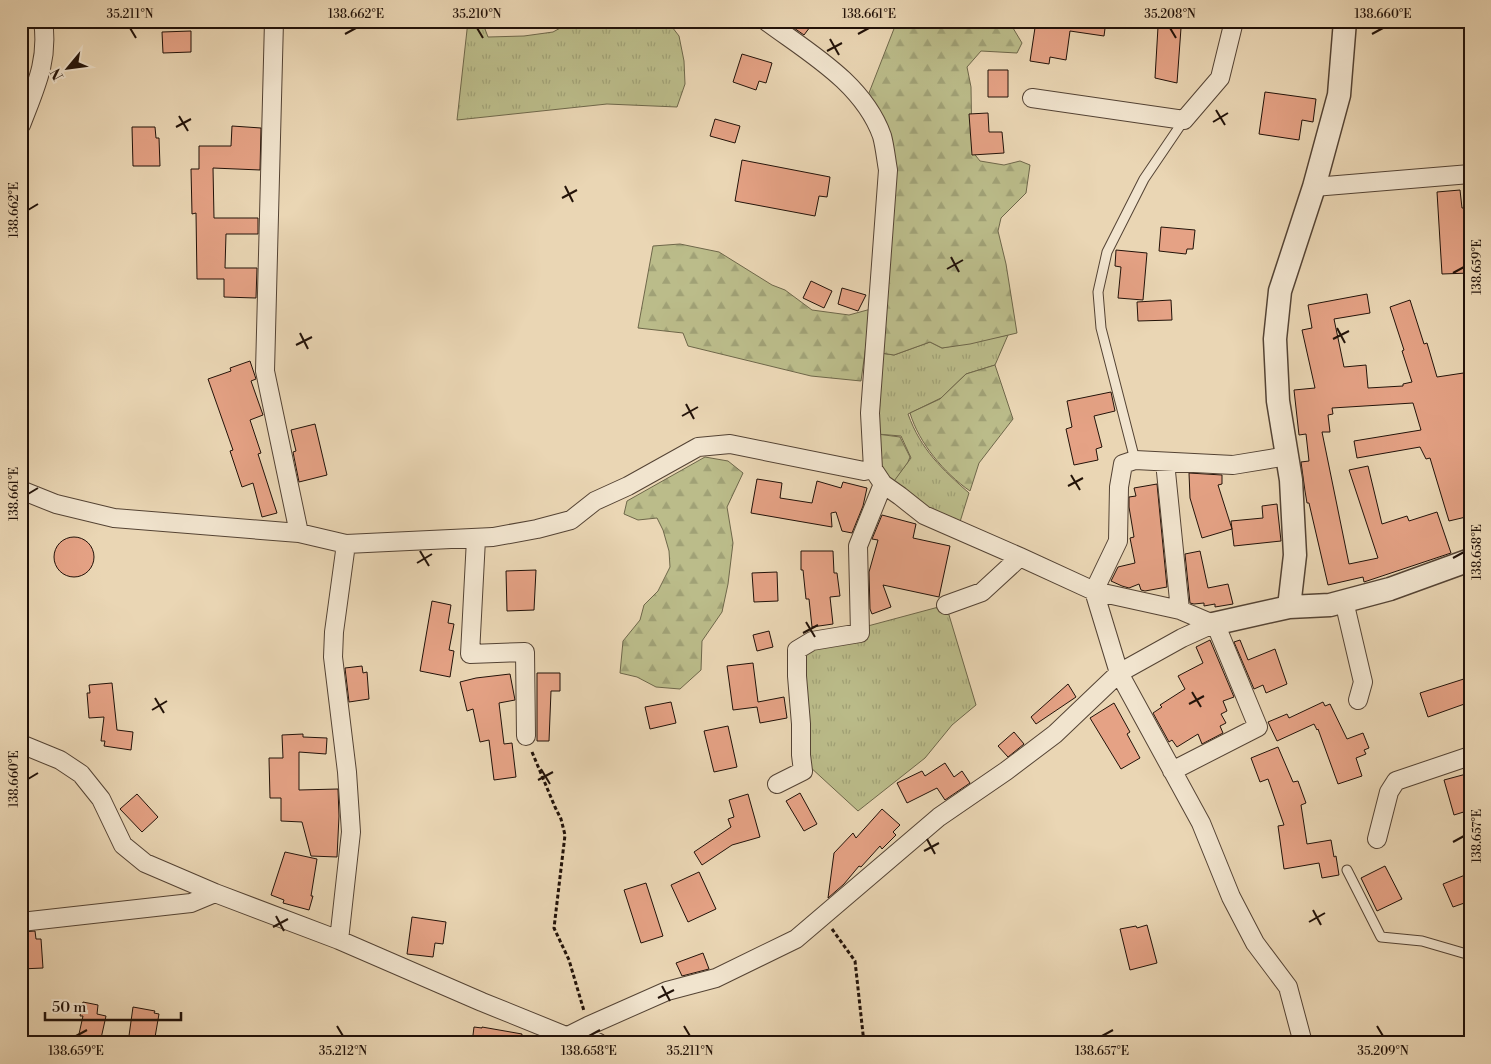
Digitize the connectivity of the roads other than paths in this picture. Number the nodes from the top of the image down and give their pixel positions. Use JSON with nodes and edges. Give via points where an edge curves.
{"nodes":[{"id":1,"x":43,"y":21,"type":"edge"},
{"id":2,"x":274,"y":21,"type":"edge"},
{"id":3,"x":766,"y":21,"type":"edge"},
{"id":4,"x":1234,"y":21,"type":"edge"},
{"id":5,"x":1345,"y":21,"type":"edge"},
{"id":6,"x":1032,"y":98,"type":"dead end"},
{"id":7,"x":1184,"y":120,"type":"junction"},
{"id":8,"x":21,"y":124,"type":"edge"},
{"id":9,"x":1470,"y":174,"type":"edge"},
{"id":10,"x":1314,"y":187,"type":"junction"},
{"id":11,"x":1288,"y":456,"type":"junction"},
{"id":12,"x":1135,"y":460,"type":"junction"},
{"id":13,"x":1165,"y":462,"type":"junction"},
{"id":14,"x":873,"y":468,"type":"junction"},
{"id":15,"x":883,"y":484,"type":"junction"},
{"id":16,"x":21,"y":490,"type":"edge"},
{"id":17,"x":299,"y":533,"type":"junction"},
{"id":18,"x":476,"y":539,"type":"junction"},
{"id":19,"x":346,"y":544,"type":"junction"},
{"id":20,"x":1020,"y":557,"type":"junction"},
{"id":21,"x":1470,"y":560,"type":"edge"},
{"id":22,"x":1094,"y":591,"type":"junction"},
{"id":23,"x":1344,"y":602,"type":"junction"},
{"id":24,"x":946,"y":605,"type":"dead end"},
{"id":25,"x":1289,"y":607,"type":"junction"},
{"id":26,"x":1180,"y":610,"type":"junction"},
{"id":27,"x":1214,"y":623,"type":"junction"},
{"id":28,"x":1118,"y":673,"type":"junction"},
{"id":29,"x":1358,"y":700,"type":"dead end"},
{"id":30,"x":526,"y":736,"type":"road end"},
{"id":31,"x":21,"y":744,"type":"edge"},
{"id":32,"x":1470,"y":756,"type":"edge"},
{"id":33,"x":1172,"y":771,"type":"junction"},
{"id":34,"x":777,"y":784,"type":"dead end"},
{"id":35,"x":1377,"y":839,"type":"dead end"},
{"id":36,"x":1347,"y":870,"type":"dead end"},
{"id":37,"x":214,"y":893,"type":"junction"},
{"id":38,"x":21,"y":922,"type":"edge"},
{"id":39,"x":339,"y":940,"type":"junction"},
{"id":40,"x":1470,"y":955,"type":"edge"},
{"id":41,"x":571,"y":1034,"type":"edge"},
{"id":42,"x":599,"y":1043,"type":"edge"},
{"id":43,"x":1303,"y":1043,"type":"edge"}],
"edges":[{"from":1,"to":8,"type":"street","via":[[46,39],[42,67]]},
{"from":2,"to":17,"type":"street","via":[[265,371]]},
{"from":3,"to":14,"type":"street","via":[[843,78],[869,109],[882,136],[888,170],[870,413]]},
{"from":4,"to":7,"type":"street","via":[[1220,78]]},
{"from":5,"to":10,"type":"street","via":[[1339,95]]},
{"from":6,"to":7,"type":"street"},
{"from":7,"to":12,"type":"lane","via":[[1144,179],[1107,252],[1098,292],[1102,328]]},
{"from":9,"to":10,"type":"street"},
{"from":10,"to":11,"type":"street","via":[[1280,291],[1275,339],[1278,400]]},
{"from":11,"to":13,"type":"street","via":[[1233,465]]},
{"from":11,"to":25,"type":"street","via":[[1295,555]]},
{"from":12,"to":13,"type":"street"},
{"from":12,"to":22,"type":"street","via":[[1123,464],[1119,487],[1118,541]]},
{"from":13,"to":26,"type":"street"},
{"from":14,"to":15,"type":"street"},
{"from":14,"to":18,"type":"street","via":[[864,471],[730,444],[698,447],[595,501],[570,520]]},
{"from":15,"to":20,"type":"street","via":[[924,515]]},
{"from":15,"to":34,"type":"street","via":[[858,546],[860,633],[812,641],[797,650],[803,772]]},
{"from":16,"to":17,"type":"street","via":[[56,504],[114,518]]},
{"from":17,"to":19,"type":"street"},
{"from":18,"to":19,"type":"street"},
{"from":18,"to":30,"type":"street","via":[[470,654],[525,652]]},
{"from":19,"to":39,"type":"street","via":[[333,657],[347,772],[350,832]]},
{"from":20,"to":22,"type":"street"},
{"from":20,"to":24,"type":"street","via":[[982,592]]},
{"from":21,"to":23,"type":"street"},
{"from":22,"to":26,"type":"street"},
{"from":22,"to":28,"type":"street"},
{"from":23,"to":25,"type":"street"},
{"from":23,"to":29,"type":"street","via":[[1363,682]]},
{"from":25,"to":27,"type":"street"},
{"from":26,"to":27,"type":"street"},
{"from":27,"to":28,"type":"street"},
{"from":27,"to":33,"type":"street","via":[[1258,726]]},
{"from":28,"to":33,"type":"street"},
{"from":28,"to":41,"type":"street","via":[[1055,734],[939,817],[796,939],[716,978],[667,991]]},
{"from":31,"to":37,"type":"street","via":[[60,760],[81,774],[101,799],[123,845],[145,863]]},
{"from":32,"to":35,"type":"street","via":[[1396,781],[1389,792]]},
{"from":33,"to":43,"type":"street","via":[[1201,823],[1230,897],[1254,943],[1288,987]]},
{"from":36,"to":40,"type":"lane","via":[[1381,937],[1422,941]]},
{"from":37,"to":38,"type":"street","via":[[191,903]]},
{"from":37,"to":39,"type":"street"},
{"from":39,"to":41,"type":"street","via":[[482,1002]]},
{"from":41,"to":42,"type":"street"}]}
